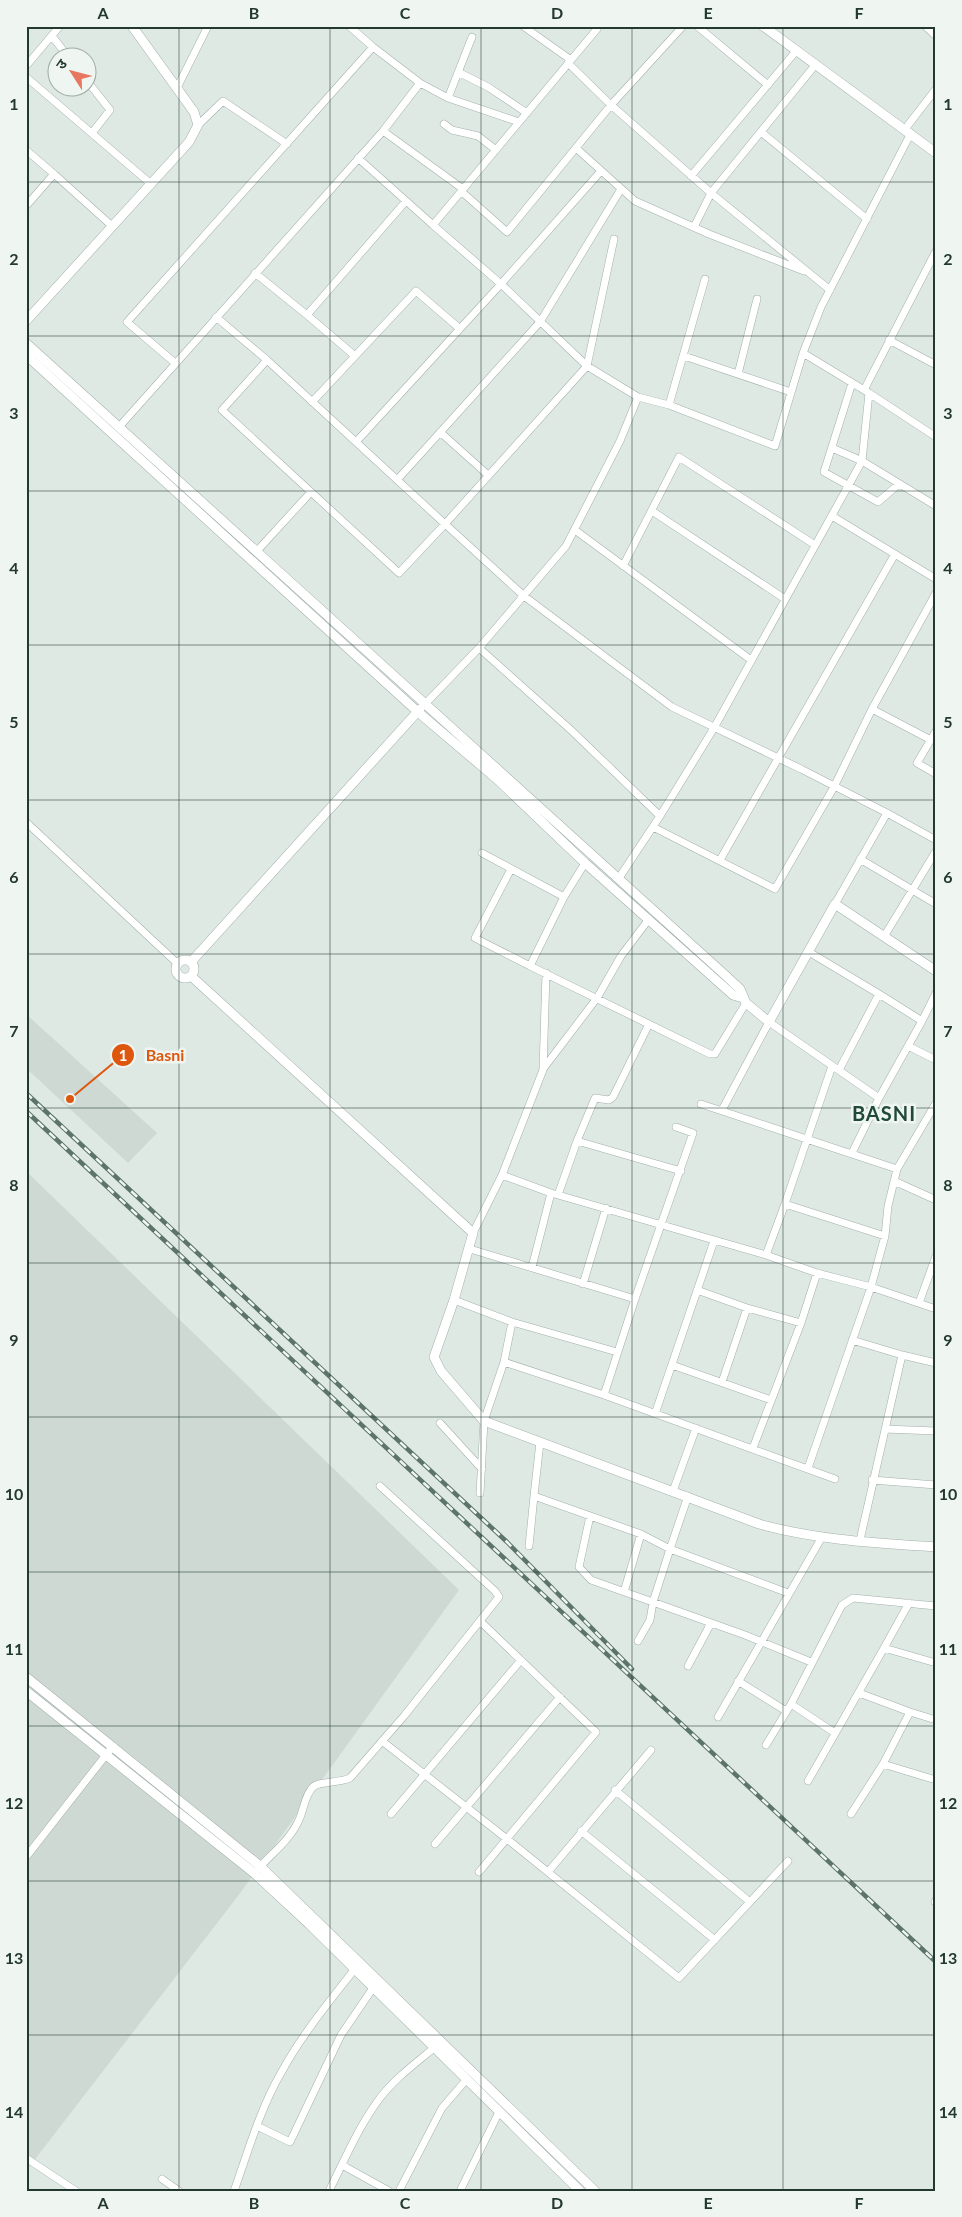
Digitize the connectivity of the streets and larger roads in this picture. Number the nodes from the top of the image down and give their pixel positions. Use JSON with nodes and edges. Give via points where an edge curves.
{"nodes":[{"id":1,"x":132,"y":26,"type":"edge"},
{"id":2,"x":199,"y":26,"type":"edge"},
{"id":3,"x":349,"y":26,"type":"edge"},
{"id":4,"x":362,"y":26,"type":"edge"},
{"id":5,"x":524,"y":26,"type":"edge"},
{"id":6,"x":683,"y":26,"type":"edge"},
{"id":7,"x":696,"y":26,"type":"edge"},
{"id":8,"x":763,"y":26,"type":"edge"},
{"id":9,"x":925,"y":26,"type":"edge"},
{"id":10,"x":596,"y":27,"type":"edge"},
{"id":11,"x":59,"y":28,"type":"dead end"},
{"id":12,"x":207,"y":29,"type":"edge"},
{"id":13,"x":356,"y":33,"type":"junction"},
{"id":14,"x":52,"y":36,"type":"junction"},
{"id":15,"x":936,"y":36,"type":"edge"},
{"id":16,"x":472,"y":37,"type":"dead end"},
{"id":17,"x":373,"y":47,"type":"junction"},
{"id":18,"x":61,"y":48,"type":"edge"},
{"id":19,"x":797,"y":50,"type":"junction"},
{"id":20,"x":569,"y":62,"type":"junction"},
{"id":21,"x":816,"y":64,"type":"junction"},
{"id":22,"x":26,"y":66,"type":"edge"},
{"id":23,"x":458,"y":72,"type":"junction"},
{"id":24,"x":26,"y":77,"type":"edge"},
{"id":25,"x":420,"y":83,"type":"junction"},
{"id":26,"x":768,"y":85,"type":"junction"},
{"id":27,"x":177,"y":88,"type":"junction"},
{"id":28,"x":936,"y":89,"type":"edge"},
{"id":29,"x":98,"y":95,"type":"edge"},
{"id":30,"x":448,"y":98,"type":"junction"},
{"id":31,"x":611,"y":105,"type":"junction"},
{"id":32,"x":527,"y":113,"type":"junction"},
{"id":33,"x":520,"y":122,"type":"junction"},
{"id":34,"x":444,"y":124,"type":"dead end"},
{"id":35,"x":198,"y":125,"type":"junction"},
{"id":36,"x":383,"y":130,"type":"junction"},
{"id":37,"x":908,"y":131,"type":"junction"},
{"id":38,"x":761,"y":132,"type":"junction"},
{"id":39,"x":92,"y":133,"type":"junction"},
{"id":40,"x":287,"y":144,"type":"junction"},
{"id":41,"x":576,"y":148,"type":"junction"},
{"id":42,"x":26,"y":150,"type":"edge"},
{"id":43,"x":496,"y":150,"type":"junction"},
{"id":44,"x":936,"y":153,"type":"edge"},
{"id":45,"x":358,"y":158,"type":"junction"},
{"id":46,"x":601,"y":171,"type":"junction"},
{"id":47,"x":54,"y":174,"type":"junction"},
{"id":48,"x":691,"y":176,"type":"junction"},
{"id":49,"x":151,"y":184,"type":"junction"},
{"id":50,"x":621,"y":189,"type":"junction"},
{"id":51,"x":462,"y":190,"type":"junction"},
{"id":52,"x":711,"y":194,"type":"junction"},
{"id":53,"x":406,"y":201,"type":"junction"},
{"id":54,"x":26,"y":206,"type":"edge"},
{"id":55,"x":867,"y":219,"type":"junction"},
{"id":56,"x":433,"y":225,"type":"junction"},
{"id":57,"x":112,"y":226,"type":"junction"},
{"id":58,"x":694,"y":227,"type":"junction"},
{"id":59,"x":614,"y":239,"type":"dead end"},
{"id":60,"x":935,"y":254,"type":"edge"},
{"id":61,"x":255,"y":273,"type":"junction"},
{"id":62,"x":812,"y":274,"type":"junction"},
{"id":63,"x":705,"y":279,"type":"dead end"},
{"id":64,"x":501,"y":284,"type":"junction"},
{"id":65,"x":830,"y":290,"type":"junction"},
{"id":66,"x":757,"y":299,"type":"dead end"},
{"id":67,"x":308,"y":315,"type":"junction"},
{"id":68,"x":216,"y":317,"type":"junction"},
{"id":69,"x":26,"y":321,"type":"edge"},
{"id":70,"x":540,"y":322,"type":"junction"},
{"id":71,"x":459,"y":328,"type":"junction"},
{"id":72,"x":889,"y":340,"type":"junction"},
{"id":73,"x":26,"y":343,"type":"edge"},
{"id":74,"x":803,"y":353,"type":"junction"},
{"id":75,"x":26,"y":355,"type":"edge"},
{"id":76,"x":355,"y":356,"type":"junction"},
{"id":77,"x":684,"y":356,"type":"junction"},
{"id":78,"x":266,"y":360,"type":"junction"},
{"id":79,"x":175,"y":363,"type":"junction"},
{"id":80,"x":936,"y":365,"type":"edge"},
{"id":81,"x":587,"y":366,"type":"junction"},
{"id":82,"x":738,"y":374,"type":"junction"},
{"id":83,"x":852,"y":383,"type":"junction"},
{"id":84,"x":791,"y":392,"type":"junction"},
{"id":85,"x":867,"y":392,"type":"junction"},
{"id":86,"x":638,"y":397,"type":"junction"},
{"id":87,"x":312,"y":402,"type":"junction"},
{"id":88,"x":669,"y":405,"type":"junction"},
{"id":89,"x":119,"y":427,"type":"junction"},
{"id":90,"x":440,"y":432,"type":"junction"},
{"id":91,"x":936,"y":437,"type":"edge"},
{"id":92,"x":356,"y":442,"type":"junction"},
{"id":93,"x":832,"y":448,"type":"junction"},
{"id":94,"x":862,"y":461,"type":"junction"},
{"id":95,"x":488,"y":475,"type":"junction"},
{"id":96,"x":397,"y":480,"type":"junction"},
{"id":97,"x":899,"y":484,"type":"junction"},
{"id":98,"x":848,"y":486,"type":"junction"},
{"id":99,"x":311,"y":492,"type":"junction"},
{"id":100,"x":936,"y":506,"type":"edge"},
{"id":101,"x":652,"y":511,"type":"junction"},
{"id":102,"x":832,"y":516,"type":"junction"},
{"id":103,"x":445,"y":524,"type":"junction"},
{"id":104,"x":575,"y":530,"type":"junction"},
{"id":105,"x":815,"y":545,"type":"junction"},
{"id":106,"x":257,"y":551,"type":"junction"},
{"id":107,"x":894,"y":554,"type":"junction"},
{"id":108,"x":623,"y":566,"type":"junction"},
{"id":109,"x":280,"y":578,"type":"junction"},
{"id":110,"x":936,"y":579,"type":"edge"},
{"id":111,"x":936,"y":593,"type":"edge"},
{"id":112,"x":524,"y":596,"type":"junction"},
{"id":113,"x":785,"y":599,"type":"junction"},
{"id":114,"x":479,"y":648,"type":"junction"},
{"id":115,"x":751,"y":660,"type":"junction"},
{"id":116,"x":426,"y":703,"type":"junction"},
{"id":117,"x":872,"y":709,"type":"junction"},
{"id":118,"x":418,"y":712,"type":"junction"},
{"id":119,"x":714,"y":728,"type":"junction"},
{"id":120,"x":936,"y":731,"type":"edge"},
{"id":121,"x":931,"y":740,"type":"junction"},
{"id":122,"x":778,"y":758,"type":"junction"},
{"id":123,"x":936,"y":774,"type":"edge"},
{"id":124,"x":834,"y":786,"type":"junction"},
{"id":125,"x":887,"y":813,"type":"junction"},
{"id":126,"x":660,"y":816,"type":"junction"},
{"id":127,"x":26,"y":822,"type":"edge"},
{"id":128,"x":653,"y":827,"type":"junction"},
{"id":129,"x":936,"y":840,"type":"edge"},
{"id":130,"x":936,"y":851,"type":"edge"},
{"id":131,"x":482,"y":853,"type":"dead end"},
{"id":132,"x":860,"y":859,"type":"junction"},
{"id":133,"x":720,"y":860,"type":"junction"},
{"id":134,"x":585,"y":863,"type":"junction"},
{"id":135,"x":511,"y":869,"type":"junction"},
{"id":136,"x":619,"y":878,"type":"junction"},
{"id":137,"x":912,"y":890,"type":"junction"},
{"id":138,"x":564,"y":897,"type":"junction"},
{"id":139,"x":835,"y":904,"type":"junction"},
{"id":140,"x":936,"y":904,"type":"edge"},
{"id":141,"x":649,"y":919,"type":"junction"},
{"id":142,"x":885,"y":935,"type":"junction"},
{"id":143,"x":809,"y":952,"type":"junction"},
{"id":144,"x":191,"y":962,"type":"junction"},
{"id":145,"x":178,"y":964,"type":"junction"},
{"id":146,"x":530,"y":966,"type":"junction"},
{"id":147,"x":936,"y":971,"type":"edge"},
{"id":148,"x":546,"y":973,"type":"junction"},
{"id":149,"x":191,"y":976,"type":"junction"},
{"id":150,"x":880,"y":994,"type":"junction"},
{"id":151,"x":936,"y":994,"type":"edge"},
{"id":152,"x":596,"y":998,"type":"junction"},
{"id":153,"x":745,"y":1001,"type":"junction"},
{"id":154,"x":922,"y":1021,"type":"junction"},
{"id":155,"x":769,"y":1022,"type":"junction"},
{"id":156,"x":649,"y":1024,"type":"junction"},
{"id":157,"x":908,"y":1046,"type":"junction"},
{"id":158,"x":936,"y":1060,"type":"edge"},
{"id":159,"x":836,"y":1068,"type":"junction"},
{"id":160,"x":543,"y":1070,"type":"junction"},
{"id":161,"x":879,"y":1098,"type":"junction"},
{"id":162,"x":936,"y":1103,"type":"edge"},
{"id":163,"x":701,"y":1104,"type":"dead end"},
{"id":164,"x":722,"y":1110,"type":"junction"},
{"id":165,"x":676,"y":1127,"type":"dead end"},
{"id":166,"x":806,"y":1140,"type":"junction"},
{"id":167,"x":577,"y":1141,"type":"junction"},
{"id":168,"x":852,"y":1153,"type":"junction"},
{"id":169,"x":897,"y":1169,"type":"junction"},
{"id":170,"x":681,"y":1171,"type":"junction"},
{"id":171,"x":502,"y":1175,"type":"junction"},
{"id":172,"x":894,"y":1181,"type":"junction"},
{"id":173,"x":555,"y":1194,"type":"junction"},
{"id":174,"x":936,"y":1200,"type":"edge"},
{"id":175,"x":785,"y":1204,"type":"junction"},
{"id":176,"x":606,"y":1208,"type":"junction"},
{"id":177,"x":660,"y":1226,"type":"junction"},
{"id":178,"x":473,"y":1233,"type":"junction"},
{"id":179,"x":885,"y":1236,"type":"junction"},
{"id":180,"x":714,"y":1241,"type":"junction"},
{"id":181,"x":470,"y":1249,"type":"junction"},
{"id":182,"x":766,"y":1255,"type":"junction"},
{"id":183,"x":936,"y":1256,"type":"edge"},
{"id":184,"x":532,"y":1267,"type":"junction"},
{"id":185,"x":817,"y":1273,"type":"junction"},
{"id":186,"x":583,"y":1284,"type":"junction"},
{"id":187,"x":871,"y":1287,"type":"junction"},
{"id":188,"x":697,"y":1290,"type":"junction"},
{"id":189,"x":635,"y":1299,"type":"junction"},
{"id":190,"x":454,"y":1300,"type":"junction"},
{"id":191,"x":919,"y":1303,"type":"junction"},
{"id":192,"x":747,"y":1308,"type":"junction"},
{"id":193,"x":936,"y":1309,"type":"edge"},
{"id":194,"x":512,"y":1322,"type":"junction"},
{"id":195,"x":801,"y":1323,"type":"junction"},
{"id":196,"x":852,"y":1340,"type":"junction"},
{"id":197,"x":617,"y":1352,"type":"junction"},
{"id":198,"x":902,"y":1354,"type":"junction"},
{"id":199,"x":504,"y":1362,"type":"junction"},
{"id":200,"x":936,"y":1364,"type":"edge"},
{"id":201,"x":672,"y":1365,"type":"junction"},
{"id":202,"x":722,"y":1382,"type":"junction"},
{"id":203,"x":604,"y":1395,"type":"junction"},
{"id":204,"x":771,"y":1400,"type":"junction"},
{"id":205,"x":655,"y":1414,"type":"junction"},
{"id":206,"x":440,"y":1422,"type":"dead end"},
{"id":207,"x":484,"y":1422,"type":"junction"},
{"id":208,"x":696,"y":1428,"type":"junction"},
{"id":209,"x":885,"y":1429,"type":"junction"},
{"id":210,"x":936,"y":1431,"type":"edge"},
{"id":211,"x":540,"y":1442,"type":"junction"},
{"id":212,"x":753,"y":1448,"type":"junction"},
{"id":213,"x":808,"y":1468,"type":"junction"},
{"id":214,"x":482,"y":1469,"type":"junction"},
{"id":215,"x":835,"y":1479,"type":"dead end"},
{"id":216,"x":872,"y":1480,"type":"junction"},
{"id":217,"x":936,"y":1485,"type":"edge"},
{"id":218,"x":380,"y":1486,"type":"dead end"},
{"id":219,"x":674,"y":1491,"type":"junction"},
{"id":220,"x":480,"y":1493,"type":"dead end"},
{"id":221,"x":534,"y":1496,"type":"junction"},
{"id":222,"x":688,"y":1496,"type":"junction"},
{"id":223,"x":590,"y":1516,"type":"junction"},
{"id":224,"x":641,"y":1534,"type":"junction"},
{"id":225,"x":822,"y":1537,"type":"junction"},
{"id":226,"x":860,"y":1540,"type":"junction"},
{"id":227,"x":529,"y":1546,"type":"dead end"},
{"id":228,"x":936,"y":1547,"type":"edge"},
{"id":229,"x":670,"y":1549,"type":"junction"},
{"id":230,"x":624,"y":1592,"type":"junction"},
{"id":231,"x":788,"y":1593,"type":"junction"},
{"id":232,"x":654,"y":1602,"type":"junction"},
{"id":233,"x":908,"y":1603,"type":"junction"},
{"id":234,"x":936,"y":1606,"type":"edge"},
{"id":235,"x":481,"y":1622,"type":"junction"},
{"id":236,"x":711,"y":1622,"type":"junction"},
{"id":237,"x":638,"y":1641,"type":"dead end"},
{"id":238,"x":762,"y":1642,"type":"junction"},
{"id":239,"x":884,"y":1648,"type":"junction"},
{"id":240,"x":521,"y":1660,"type":"junction"},
{"id":241,"x":811,"y":1662,"type":"junction"},
{"id":242,"x":936,"y":1663,"type":"edge"},
{"id":243,"x":688,"y":1666,"type":"dead end"},
{"id":244,"x":26,"y":1677,"type":"edge"},
{"id":245,"x":738,"y":1681,"type":"junction"},
{"id":246,"x":26,"y":1691,"type":"edge"},
{"id":247,"x":859,"y":1692,"type":"junction"},
{"id":248,"x":560,"y":1697,"type":"junction"},
{"id":249,"x":791,"y":1704,"type":"junction"},
{"id":250,"x":786,"y":1711,"type":"junction"},
{"id":251,"x":910,"y":1712,"type":"junction"},
{"id":252,"x":718,"y":1716,"type":"dead end"},
{"id":253,"x":936,"y":1720,"type":"edge"},
{"id":254,"x":835,"y":1733,"type":"junction"},
{"id":255,"x":382,"y":1741,"type":"junction"},
{"id":256,"x":766,"y":1745,"type":"dead end"},
{"id":257,"x":113,"y":1746,"type":"junction"},
{"id":258,"x":651,"y":1750,"type":"dead end"},
{"id":259,"x":106,"y":1756,"type":"junction"},
{"id":260,"x":883,"y":1764,"type":"junction"},
{"id":261,"x":425,"y":1774,"type":"junction"},
{"id":262,"x":936,"y":1780,"type":"edge"},
{"id":263,"x":808,"y":1781,"type":"dead end"},
{"id":264,"x":615,"y":1790,"type":"junction"},
{"id":265,"x":466,"y":1806,"type":"junction"},
{"id":266,"x":390,"y":1814,"type":"dead end"},
{"id":267,"x":851,"y":1814,"type":"dead end"},
{"id":268,"x":581,"y":1831,"type":"junction"},
{"id":269,"x":507,"y":1839,"type":"junction"},
{"id":270,"x":435,"y":1844,"type":"dead end"},
{"id":271,"x":26,"y":1857,"type":"edge"},
{"id":272,"x":788,"y":1861,"type":"dead end"},
{"id":273,"x":257,"y":1870,"type":"junction"},
{"id":274,"x":479,"y":1872,"type":"dead end"},
{"id":275,"x":548,"y":1872,"type":"junction"},
{"id":276,"x":750,"y":1902,"type":"junction"},
{"id":277,"x":715,"y":1940,"type":"junction"},
{"id":278,"x":354,"y":1970,"type":"junction"},
{"id":279,"x":373,"y":1988,"type":"junction"},
{"id":280,"x":441,"y":2042,"type":"junction"},
{"id":281,"x":434,"y":2048,"type":"junction"},
{"id":282,"x":466,"y":2080,"type":"junction"},
{"id":283,"x":499,"y":2112,"type":"junction"},
{"id":284,"x":257,"y":2126,"type":"junction"},
{"id":285,"x":26,"y":2158,"type":"edge"},
{"id":286,"x":342,"y":2165,"type":"junction"},
{"id":287,"x":162,"y":2179,"type":"dead end"},
{"id":288,"x":76,"y":2191,"type":"edge"},
{"id":289,"x":179,"y":2191,"type":"edge"},
{"id":290,"x":234,"y":2191,"type":"edge"},
{"id":291,"x":329,"y":2191,"type":"edge"},
{"id":292,"x":389,"y":2191,"type":"edge"},
{"id":293,"x":399,"y":2191,"type":"edge"},
{"id":294,"x":460,"y":2191,"type":"edge"},
{"id":295,"x":580,"y":2191,"type":"edge"},
{"id":296,"x":595,"y":2191,"type":"edge"}],
"edges":[{"from":1,"to":27,"type":"street"},
{"from":2,"to":12,"type":"street"},
{"from":3,"to":13,"type":"street"},
{"from":4,"to":13,"type":"street"},
{"from":5,"to":20,"type":"street"},
{"from":6,"to":31,"type":"street"},
{"from":7,"to":26,"type":"street"},
{"from":8,"to":19,"type":"street"},
{"from":9,"to":15,"type":"street"},
{"from":10,"to":20,"type":"street"},
{"from":11,"to":14,"type":"street"},
{"from":12,"to":27,"type":"street"},
{"from":13,"to":17,"type":"street"},
{"from":14,"to":18,"type":"street"},
{"from":14,"to":22,"type":"street"},
{"from":16,"to":23,"type":"street"},
{"from":17,"to":25,"type":"street"},
{"from":17,"to":40,"type":"street"},
{"from":19,"to":21,"type":"street"},
{"from":19,"to":26,"type":"street"},
{"from":20,"to":31,"type":"street"},
{"from":20,"to":32,"type":"street"},
{"from":21,"to":37,"type":"street"},
{"from":21,"to":38,"type":"street"},
{"from":23,"to":30,"type":"street"},
{"from":23,"to":32,"type":"street"},
{"from":24,"to":39,"type":"street"},
{"from":25,"to":30,"type":"street"},
{"from":25,"to":36,"type":"street"},
{"from":26,"to":48,"type":"street"},
{"from":27,"to":35,"type":"street","via":[[194,112]]},
{"from":28,"to":37,"type":"street"},
{"from":29,"to":39,"type":"street","via":[[110,110]]},
{"from":30,"to":33,"type":"street"},
{"from":31,"to":41,"type":"street"},
{"from":31,"to":48,"type":"street"},
{"from":32,"to":33,"type":"street"},
{"from":33,"to":43,"type":"street"},
{"from":34,"to":43,"type":"street","via":[[452,130],[478,136]]},
{"from":35,"to":40,"type":"street","via":[[223,101]]},
{"from":35,"to":49,"type":"street","via":[[190,142]]},
{"from":36,"to":45,"type":"street"},
{"from":36,"to":51,"type":"street"},
{"from":37,"to":44,"type":"street"},
{"from":37,"to":55,"type":"street"},
{"from":38,"to":52,"type":"street"},
{"from":38,"to":55,"type":"street"},
{"from":39,"to":49,"type":"street"},
{"from":40,"to":79,"type":"street","via":[[128,322]]},
{"from":41,"to":46,"type":"street"},
{"from":41,"to":51,"type":"street","via":[[507,232]]},
{"from":42,"to":47,"type":"street"},
{"from":43,"to":51,"type":"street"},
{"from":45,"to":53,"type":"street"},
{"from":45,"to":61,"type":"street"},
{"from":46,"to":50,"type":"street"},
{"from":46,"to":64,"type":"street"},
{"from":47,"to":54,"type":"street"},
{"from":47,"to":57,"type":"street"},
{"from":48,"to":52,"type":"street"},
{"from":49,"to":57,"type":"street"},
{"from":50,"to":58,"type":"street","via":[[635,201]]},
{"from":50,"to":70,"type":"street"},
{"from":51,"to":56,"type":"street"},
{"from":52,"to":58,"type":"street"},
{"from":52,"to":62,"type":"street"},
{"from":53,"to":56,"type":"street"},
{"from":53,"to":67,"type":"street"},
{"from":55,"to":65,"type":"street"},
{"from":56,"to":64,"type":"street"},
{"from":57,"to":69,"type":"street"},
{"from":58,"to":62,"type":"street"},
{"from":59,"to":81,"type":"street"},
{"from":60,"to":72,"type":"street"},
{"from":61,"to":67,"type":"street"},
{"from":61,"to":68,"type":"street"},
{"from":62,"to":65,"type":"street"},
{"from":63,"to":77,"type":"street"},
{"from":64,"to":70,"type":"street"},
{"from":64,"to":71,"type":"street"},
{"from":65,"to":74,"type":"street"},
{"from":66,"to":82,"type":"street"},
{"from":67,"to":76,"type":"street"},
{"from":68,"to":78,"type":"street"},
{"from":68,"to":79,"type":"street"},
{"from":70,"to":81,"type":"street"},
{"from":70,"to":90,"type":"street"},
{"from":71,"to":76,"type":"street","via":[[416,290]]},
{"from":71,"to":92,"type":"street"},
{"from":72,"to":80,"type":"street"},
{"from":72,"to":85,"type":"street"},
{"from":73,"to":89,"type":"street"},
{"from":74,"to":83,"type":"street"},
{"from":74,"to":84,"type":"street"},
{"from":75,"to":109,"type":"street"},
{"from":76,"to":87,"type":"street"},
{"from":77,"to":82,"type":"street"},
{"from":77,"to":88,"type":"street"},
{"from":78,"to":87,"type":"street"},
{"from":78,"to":99,"type":"street","via":[[222,410]]},
{"from":79,"to":89,"type":"street"},
{"from":81,"to":86,"type":"street"},
{"from":81,"to":95,"type":"street"},
{"from":82,"to":84,"type":"street"},
{"from":83,"to":85,"type":"street"},
{"from":83,"to":93,"type":"street"},
{"from":84,"to":88,"type":"street","via":[[775,446]]},
{"from":85,"to":91,"type":"street"},
{"from":85,"to":94,"type":"street"},
{"from":86,"to":88,"type":"street"},
{"from":86,"to":104,"type":"street","via":[[620,441]]},
{"from":87,"to":92,"type":"street"},
{"from":89,"to":106,"type":"street"},
{"from":90,"to":95,"type":"street"},
{"from":90,"to":96,"type":"street"},
{"from":92,"to":96,"type":"street"},
{"from":93,"to":94,"type":"street"},
{"from":93,"to":98,"type":"street","via":[[824,472]]},
{"from":94,"to":97,"type":"street"},
{"from":94,"to":98,"type":"street"},
{"from":95,"to":103,"type":"street"},
{"from":96,"to":103,"type":"street"},
{"from":97,"to":98,"type":"street","via":[[878,502]]},
{"from":97,"to":100,"type":"street"},
{"from":98,"to":102,"type":"street"},
{"from":99,"to":103,"type":"street","via":[[399,573]]},
{"from":99,"to":106,"type":"street"},
{"from":101,"to":105,"type":"street","via":[[679,457]]},
{"from":101,"to":108,"type":"street"},
{"from":101,"to":113,"type":"street"},
{"from":102,"to":105,"type":"street"},
{"from":102,"to":107,"type":"street"},
{"from":103,"to":112,"type":"street"},
{"from":104,"to":108,"type":"street"},
{"from":104,"to":112,"type":"street","via":[[566,546]]},
{"from":105,"to":113,"type":"street"},
{"from":106,"to":109,"type":"street"},
{"from":107,"to":110,"type":"street"},
{"from":107,"to":122,"type":"street"},
{"from":108,"to":115,"type":"street"},
{"from":109,"to":116,"type":"street"},
{"from":109,"to":118,"type":"street"},
{"from":111,"to":117,"type":"street"},
{"from":112,"to":114,"type":"street"},
{"from":112,"to":119,"type":"street","via":[[672,707]]},
{"from":113,"to":115,"type":"street"},
{"from":114,"to":116,"type":"street"},
{"from":114,"to":126,"type":"street"},
{"from":115,"to":119,"type":"street"},
{"from":116,"to":118,"type":"street"},
{"from":116,"to":136,"type":"street"},
{"from":117,"to":121,"type":"street"},
{"from":117,"to":124,"type":"street"},
{"from":118,"to":134,"type":"street","via":[[498,780]]},
{"from":118,"to":144,"type":"street"},
{"from":119,"to":122,"type":"street"},
{"from":119,"to":126,"type":"street"},
{"from":120,"to":121,"type":"street"},
{"from":121,"to":123,"type":"street","via":[[918,763]]},
{"from":122,"to":124,"type":"street"},
{"from":122,"to":133,"type":"street"},
{"from":124,"to":125,"type":"street"},
{"from":124,"to":133,"type":"street","via":[[775,889]]},
{"from":125,"to":129,"type":"street"},
{"from":125,"to":132,"type":"street"},
{"from":126,"to":128,"type":"street"},
{"from":127,"to":145,"type":"street"},
{"from":128,"to":133,"type":"street"},
{"from":128,"to":136,"type":"street"},
{"from":130,"to":137,"type":"street"},
{"from":131,"to":135,"type":"street"},
{"from":132,"to":137,"type":"street"},
{"from":132,"to":139,"type":"street"},
{"from":134,"to":138,"type":"street"},
{"from":134,"to":141,"type":"street"},
{"from":135,"to":138,"type":"street"},
{"from":135,"to":146,"type":"street","via":[[475,938]]},
{"from":136,"to":153,"type":"street","via":[[740,989]]},
{"from":137,"to":140,"type":"street"},
{"from":137,"to":142,"type":"street"},
{"from":138,"to":146,"type":"street"},
{"from":139,"to":142,"type":"street"},
{"from":139,"to":143,"type":"street"},
{"from":141,"to":152,"type":"street","via":[[621,956]]},
{"from":141,"to":153,"type":"street","via":[[733,995]]},
{"from":142,"to":147,"type":"street"},
{"from":143,"to":150,"type":"street"},
{"from":143,"to":155,"type":"street"},
{"from":144,"to":145,"type":"street","via":[[185,960]]},
{"from":144,"to":149,"type":"street","via":[[194,969]]},
{"from":145,"to":149,"type":"street","via":[[176,970],[179,975],[184,978]]},
{"from":146,"to":148,"type":"street"},
{"from":148,"to":152,"type":"street"},
{"from":148,"to":160,"type":"street"},
{"from":149,"to":178,"type":"street"},
{"from":150,"to":154,"type":"street"},
{"from":150,"to":159,"type":"street"},
{"from":151,"to":154,"type":"street"},
{"from":152,"to":156,"type":"street"},
{"from":152,"to":160,"type":"street"},
{"from":153,"to":155,"type":"street"},
{"from":153,"to":156,"type":"street","via":[[715,1054]]},
{"from":154,"to":157,"type":"street"},
{"from":155,"to":159,"type":"street"},
{"from":155,"to":164,"type":"street"},
{"from":156,"to":167,"type":"street","via":[[613,1097],[609,1100],[595,1098]]},
{"from":157,"to":158,"type":"street"},
{"from":157,"to":161,"type":"street"},
{"from":159,"to":161,"type":"street"},
{"from":159,"to":166,"type":"street"},
{"from":160,"to":171,"type":"street"},
{"from":161,"to":168,"type":"street"},
{"from":162,"to":169,"type":"street"},
{"from":163,"to":164,"type":"street"},
{"from":164,"to":166,"type":"street"},
{"from":165,"to":170,"type":"street","via":[[693,1133]]},
{"from":166,"to":168,"type":"street"},
{"from":166,"to":175,"type":"street"},
{"from":167,"to":170,"type":"street"},
{"from":167,"to":173,"type":"street"},
{"from":168,"to":169,"type":"street"},
{"from":169,"to":172,"type":"street"},
{"from":170,"to":177,"type":"street"},
{"from":171,"to":173,"type":"street"},
{"from":171,"to":178,"type":"street"},
{"from":172,"to":174,"type":"street"},
{"from":172,"to":179,"type":"street","via":[[886,1213]]},
{"from":173,"to":176,"type":"street"},
{"from":173,"to":184,"type":"street"},
{"from":175,"to":179,"type":"street"},
{"from":175,"to":182,"type":"street"},
{"from":176,"to":177,"type":"street"},
{"from":176,"to":186,"type":"street"},
{"from":177,"to":180,"type":"street"},
{"from":177,"to":189,"type":"street"},
{"from":178,"to":181,"type":"street"},
{"from":179,"to":187,"type":"street"},
{"from":180,"to":182,"type":"street"},
{"from":180,"to":188,"type":"street"},
{"from":181,"to":184,"type":"street"},
{"from":181,"to":190,"type":"street"},
{"from":182,"to":185,"type":"street"},
{"from":183,"to":191,"type":"street"},
{"from":184,"to":186,"type":"street"},
{"from":185,"to":187,"type":"street"},
{"from":185,"to":195,"type":"street"},
{"from":186,"to":189,"type":"street"},
{"from":187,"to":191,"type":"street"},
{"from":187,"to":196,"type":"street"},
{"from":188,"to":192,"type":"street"},
{"from":188,"to":201,"type":"street"},
{"from":189,"to":197,"type":"street"},
{"from":190,"to":194,"type":"street"},
{"from":190,"to":207,"type":"street","via":[[434,1357]]},
{"from":191,"to":193,"type":"street"},
{"from":192,"to":195,"type":"street"},
{"from":192,"to":202,"type":"street"},
{"from":194,"to":197,"type":"street"},
{"from":194,"to":199,"type":"street"},
{"from":195,"to":204,"type":"street"},
{"from":196,"to":198,"type":"street"},
{"from":196,"to":213,"type":"street"},
{"from":197,"to":203,"type":"street"},
{"from":198,"to":200,"type":"street"},
{"from":198,"to":209,"type":"street"},
{"from":199,"to":203,"type":"street"},
{"from":199,"to":207,"type":"street"},
{"from":201,"to":202,"type":"street"},
{"from":201,"to":205,"type":"street"},
{"from":202,"to":204,"type":"street"},
{"from":203,"to":205,"type":"street"},
{"from":204,"to":212,"type":"street"},
{"from":205,"to":208,"type":"street"},
{"from":206,"to":214,"type":"street"},
{"from":207,"to":211,"type":"street"},
{"from":207,"to":214,"type":"street"},
{"from":208,"to":212,"type":"street"},
{"from":208,"to":219,"type":"street"},
{"from":209,"to":210,"type":"street"},
{"from":209,"to":216,"type":"street"},
{"from":211,"to":219,"type":"street"},
{"from":211,"to":221,"type":"street"},
{"from":212,"to":213,"type":"street"},
{"from":213,"to":215,"type":"street"},
{"from":214,"to":220,"type":"street"},
{"from":216,"to":217,"type":"street"},
{"from":216,"to":226,"type":"street"},
{"from":218,"to":235,"type":"street","via":[[495,1591],[499,1597]]},
{"from":219,"to":222,"type":"street"},
{"from":221,"to":223,"type":"street"},
{"from":221,"to":227,"type":"street"},
{"from":222,"to":225,"type":"street","via":[[759,1524]]},
{"from":222,"to":229,"type":"street"},
{"from":223,"to":224,"type":"street"},
{"from":223,"to":230,"type":"street","via":[[579,1567],[591,1580]]},
{"from":224,"to":229,"type":"street"},
{"from":224,"to":230,"type":"street"},
{"from":225,"to":226,"type":"street"},
{"from":225,"to":231,"type":"street"},
{"from":226,"to":228,"type":"street"},
{"from":229,"to":231,"type":"street"},
{"from":229,"to":232,"type":"street"},
{"from":230,"to":232,"type":"street"},
{"from":231,"to":238,"type":"street"},
{"from":232,"to":236,"type":"street"},
{"from":232,"to":237,"type":"street","via":[[650,1620]]},
{"from":233,"to":234,"type":"street"},
{"from":233,"to":239,"type":"street"},
{"from":233,"to":241,"type":"street","via":[[849,1600],[842,1605]]},
{"from":235,"to":240,"type":"street"},
{"from":235,"to":255,"type":"street"},
{"from":236,"to":238,"type":"street"},
{"from":236,"to":243,"type":"street"},
{"from":238,"to":241,"type":"street"},
{"from":238,"to":245,"type":"street"},
{"from":239,"to":242,"type":"street"},
{"from":239,"to":247,"type":"street"},
{"from":240,"to":248,"type":"street"},
{"from":240,"to":261,"type":"street"},
{"from":241,"to":249,"type":"street"},
{"from":244,"to":257,"type":"street"},
{"from":245,"to":250,"type":"street"},
{"from":245,"to":252,"type":"street"},
{"from":246,"to":259,"type":"street"},
{"from":247,"to":251,"type":"street"},
{"from":247,"to":254,"type":"street"},
{"from":248,"to":265,"type":"street"},
{"from":248,"to":269,"type":"street","via":[[596,1732]]},
{"from":249,"to":250,"type":"street"},
{"from":249,"to":254,"type":"street"},
{"from":250,"to":256,"type":"street"},
{"from":251,"to":253,"type":"street"},
{"from":251,"to":260,"type":"street"},
{"from":254,"to":263,"type":"street"},
{"from":255,"to":261,"type":"street"},
{"from":255,"to":273,"type":"street","via":[[350,1778],[314,1786],[299,1822]]},
{"from":257,"to":259,"type":"street"},
{"from":257,"to":273,"type":"street"},
{"from":258,"to":264,"type":"street"},
{"from":259,"to":271,"type":"street"},
{"from":259,"to":273,"type":"street"},
{"from":260,"to":262,"type":"street"},
{"from":260,"to":267,"type":"street"},
{"from":261,"to":265,"type":"street"},
{"from":261,"to":266,"type":"street"},
{"from":264,"to":268,"type":"street"},
{"from":264,"to":276,"type":"street"},
{"from":265,"to":269,"type":"street"},
{"from":265,"to":270,"type":"street"},
{"from":268,"to":275,"type":"street"},
{"from":268,"to":277,"type":"street"},
{"from":269,"to":274,"type":"street"},
{"from":269,"to":275,"type":"street"},
{"from":272,"to":276,"type":"street"},
{"from":273,"to":278,"type":"street"},
{"from":273,"to":280,"type":"street"},
{"from":275,"to":277,"type":"street","via":[[679,1978]]},
{"from":276,"to":277,"type":"street"},
{"from":278,"to":279,"type":"street"},
{"from":278,"to":284,"type":"street","via":[[315,2020],[280,2074]]},
{"from":279,"to":281,"type":"street"},
{"from":279,"to":284,"type":"street","via":[[341,2036],[290,2142]]},
{"from":280,"to":281,"type":"street"},
{"from":280,"to":296,"type":"street"},
{"from":281,"to":282,"type":"street"},
{"from":281,"to":286,"type":"street","via":[[407,2069],[378,2101]]},
{"from":282,"to":283,"type":"street"},
{"from":282,"to":293,"type":"street","via":[[442,2108]]},
{"from":283,"to":294,"type":"street"},
{"from":283,"to":295,"type":"street"},
{"from":284,"to":290,"type":"street"},
{"from":285,"to":288,"type":"street"},
{"from":286,"to":291,"type":"street"},
{"from":286,"to":292,"type":"street"},
{"from":287,"to":289,"type":"street"}]}
